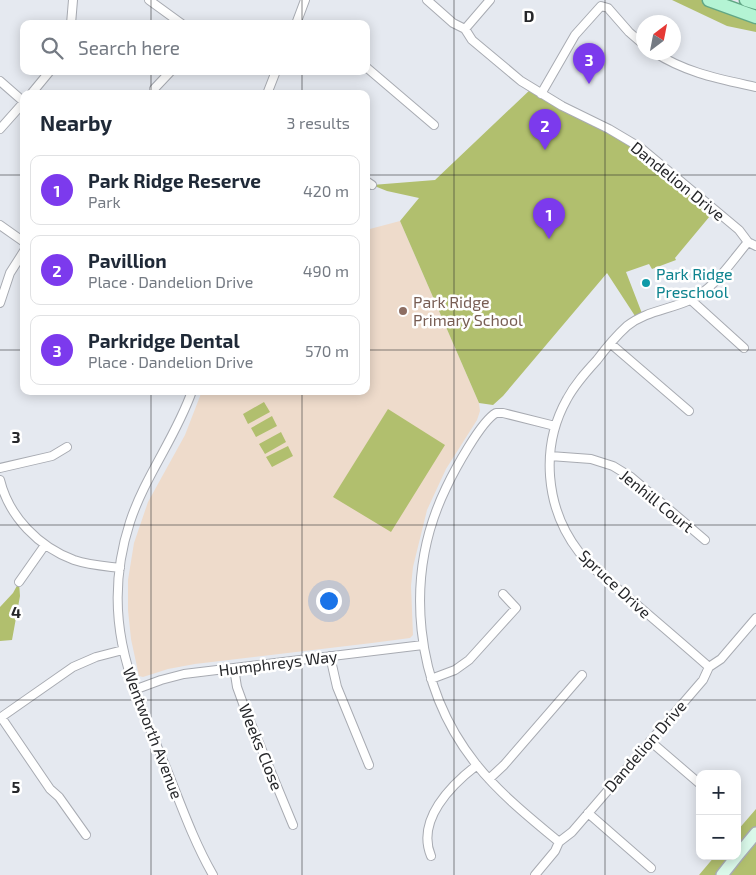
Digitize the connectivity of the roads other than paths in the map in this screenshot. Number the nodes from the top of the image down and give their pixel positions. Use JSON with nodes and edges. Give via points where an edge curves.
{"nodes":[{"id":1,"x":73,"y":0,"type":"edge"},
{"id":2,"x":149,"y":0,"type":"edge"},
{"id":3,"x":305,"y":0,"type":"edge"},
{"id":4,"x":427,"y":0,"type":"edge"},
{"id":5,"x":490,"y":0,"type":"edge"},
{"id":6,"x":709,"y":0,"type":"edge"},
{"id":7,"x":746,"y":0,"type":"edge"},
{"id":8,"x":756,"y":3,"type":"edge"},
{"id":9,"x":756,"y":17,"type":"edge"},
{"id":10,"x":71,"y":20,"type":"edge"},
{"id":11,"x":176,"y":20,"type":"edge"},
{"id":12,"x":298,"y":20,"type":"edge"},
{"id":13,"x":465,"y":29,"type":"junction"},
{"id":14,"x":636,"y":38,"type":"edge"},
{"id":15,"x":668,"y":60,"type":"edge"},
{"id":16,"x":370,"y":70,"type":"edge"},
{"id":17,"x":47,"y":75,"type":"edge"},
{"id":18,"x":167,"y":75,"type":"edge"},
{"id":19,"x":274,"y":75,"type":"edge"},
{"id":20,"x":0,"y":81,"type":"edge"},
{"id":21,"x":756,"y":87,"type":"edge"},
{"id":22,"x":154,"y":89,"type":"dead end"},
{"id":23,"x":33,"y":90,"type":"edge"},
{"id":24,"x":269,"y":90,"type":"edge"},
{"id":25,"x":541,"y":94,"type":"junction"},
{"id":26,"x":20,"y":98,"type":"edge"},
{"id":27,"x":20,"y":106,"type":"edge"},
{"id":28,"x":434,"y":125,"type":"dead end"},
{"id":29,"x":0,"y":129,"type":"edge"},
{"id":30,"x":0,"y":225,"type":"edge"},
{"id":31,"x":20,"y":239,"type":"edge"},
{"id":32,"x":748,"y":242,"type":"junction"},
{"id":33,"x":756,"y":246,"type":"edge"},
{"id":34,"x":20,"y":257,"type":"edge"},
{"id":35,"x":691,"y":300,"type":"junction"},
{"id":36,"x":0,"y":303,"type":"edge"},
{"id":37,"x":611,"y":344,"type":"junction"},
{"id":38,"x":744,"y":348,"type":"dead end"},
{"id":39,"x":190,"y":395,"type":"edge"},
{"id":40,"x":689,"y":411,"type":"dead end"},
{"id":41,"x":555,"y":426,"type":"junction"},
{"id":42,"x":67,"y":447,"type":"dead end"},
{"id":43,"x":550,"y":456,"type":"junction"},
{"id":44,"x":0,"y":468,"type":"edge"},
{"id":45,"x":1,"y":485,"type":"edge"},
{"id":46,"x":705,"y":540,"type":"dead end"},
{"id":47,"x":45,"y":545,"type":"junction"},
{"id":48,"x":120,"y":568,"type":"junction"},
{"id":49,"x":19,"y":582,"type":"dead end"},
{"id":50,"x":503,"y":594,"type":"dead end"},
{"id":51,"x":756,"y":618,"type":"edge"},
{"id":52,"x":423,"y":645,"type":"junction"},
{"id":53,"x":123,"y":650,"type":"junction"},
{"id":54,"x":330,"y":656,"type":"junction"},
{"id":55,"x":709,"y":667,"type":"junction"},
{"id":56,"x":234,"y":668,"type":"junction"},
{"id":57,"x":582,"y":675,"type":"dead end"},
{"id":58,"x":431,"y":679,"type":"junction"},
{"id":59,"x":134,"y":690,"type":"junction"},
{"id":60,"x":1,"y":718,"type":"edge"},
{"id":61,"x":650,"y":742,"type":"junction"},
{"id":62,"x":370,"y":765,"type":"dead end"},
{"id":63,"x":477,"y":765,"type":"junction"},
{"id":64,"x":489,"y":779,"type":"junction"},
{"id":65,"x":696,"y":781,"type":"edge"},
{"id":66,"x":588,"y":813,"type":"junction"},
{"id":67,"x":294,"y":825,"type":"dead end"},
{"id":68,"x":756,"y":833,"type":"edge"},
{"id":69,"x":86,"y":835,"type":"dead end"},
{"id":70,"x":559,"y":842,"type":"junction"},
{"id":71,"x":741,"y":851,"type":"edge"},
{"id":72,"x":432,"y":856,"type":"dead end"},
{"id":73,"x":734,"y":860,"type":"edge"},
{"id":74,"x":651,"y":868,"type":"dead end"},
{"id":75,"x":213,"y":875,"type":"edge"},
{"id":76,"x":535,"y":875,"type":"edge"},
{"id":77,"x":722,"y":875,"type":"edge"}],
"edges":[{"from":1,"to":10,"type":"street"},
{"from":2,"to":11,"type":"street"},
{"from":3,"to":12,"type":"street"},
{"from":4,"to":13,"type":"street","name":"Dandelion Drive","via":[[453,23]]},
{"from":5,"to":13,"type":"street"},
{"from":6,"to":9,"type":"main road"},
{"from":7,"to":8,"type":"main road"},
{"from":13,"to":25,"type":"street","name":"Dandelion Drive","via":[[472,40]]},
{"from":14,"to":25,"type":"street","via":[[608,8],[601,6],[575,35]]},
{"from":15,"to":21,"type":"street","via":[[697,74]]},
{"from":16,"to":28,"type":"street"},
{"from":17,"to":23,"type":"street"},
{"from":18,"to":22,"type":"street"},
{"from":19,"to":24,"type":"street"},
{"from":20,"to":26,"type":"street"},
{"from":25,"to":32,"type":"street","name":"Dandelion Drive","via":[[610,129],[650,155],[739,230]]},
{"from":27,"to":29,"type":"street"},
{"from":30,"to":31,"type":"street"},
{"from":32,"to":33,"type":"street","name":"Dandelion Drive"},
{"from":32,"to":35,"type":"street","name":"Spruce Drive","via":[[712,284]]},
{"from":34,"to":36,"type":"street","via":[[10,273]]},
{"from":35,"to":37,"type":"street","name":"Spruce Drive","via":[[642,317],[623,330]]},
{"from":35,"to":38,"type":"street"},
{"from":37,"to":40,"type":"street"},
{"from":37,"to":41,"type":"street","name":"Spruce Drive","via":[[571,392]]},
{"from":39,"to":48,"type":"street","name":"Wentworth Avenue","via":[[136,504]]},
{"from":41,"to":43,"type":"street","name":"Spruce Drive"},
{"from":41,"to":52,"type":"street","via":[[494,409],[455,470],[431,524],[422,564],[420,622]]},
{"from":42,"to":44,"type":"street","via":[[52,456]]},
{"from":43,"to":46,"type":"street","name":"Jenhill Court","via":[[591,459],[614,466]]},
{"from":43,"to":55,"type":"street","name":"Spruce Drive","via":[[551,484],[557,511],[569,538],[602,575]]},
{"from":45,"to":47,"type":"street","via":[[20,520]]},
{"from":47,"to":48,"type":"street","via":[[84,563]]},
{"from":47,"to":49,"type":"street"},
{"from":48,"to":53,"type":"street","name":"Wentworth Avenue","via":[[118,614]]},
{"from":50,"to":58,"type":"street","via":[[516,608],[469,660],[455,670]]},
{"from":51,"to":55,"type":"street","name":"Dandelion Drive","via":[[721,660]]},
{"from":52,"to":54,"type":"street","name":"Humphreys Way"},
{"from":52,"to":58,"type":"street"},
{"from":53,"to":59,"type":"street","name":"Wentworth Avenue"},
{"from":53,"to":60,"type":"street","via":[[73,667]]},
{"from":54,"to":56,"type":"street","name":"Humphreys Way"},
{"from":54,"to":62,"type":"street","via":[[337,687]]},
{"from":55,"to":61,"type":"street","name":"Dandelion Drive","via":[[703,680]]},
{"from":56,"to":59,"type":"street","name":"Humphreys Way","via":[[174,676]]},
{"from":56,"to":67,"type":"street","name":"Weeks Close","via":[[245,709]]},
{"from":57,"to":64,"type":"street"},
{"from":58,"to":63,"type":"street","via":[[449,723]]},
{"from":59,"to":75,"type":"street","name":"Wentworth Avenue"},
{"from":60,"to":69,"type":"street"},
{"from":61,"to":65,"type":"street"},
{"from":61,"to":66,"type":"street","name":"Dandelion Drive"},
{"from":63,"to":64,"type":"street"},
{"from":63,"to":72,"type":"street","via":[[441,800],[428,833]]},
{"from":64,"to":70,"type":"street"},
{"from":66,"to":70,"type":"street","name":"Dandelion Drive","via":[[569,836]]},
{"from":66,"to":74,"type":"street"},
{"from":68,"to":71,"type":"main road"},
{"from":70,"to":76,"type":"street","name":"Dandelion Drive","via":[[555,852]]},
{"from":73,"to":77,"type":"main road"}]}
